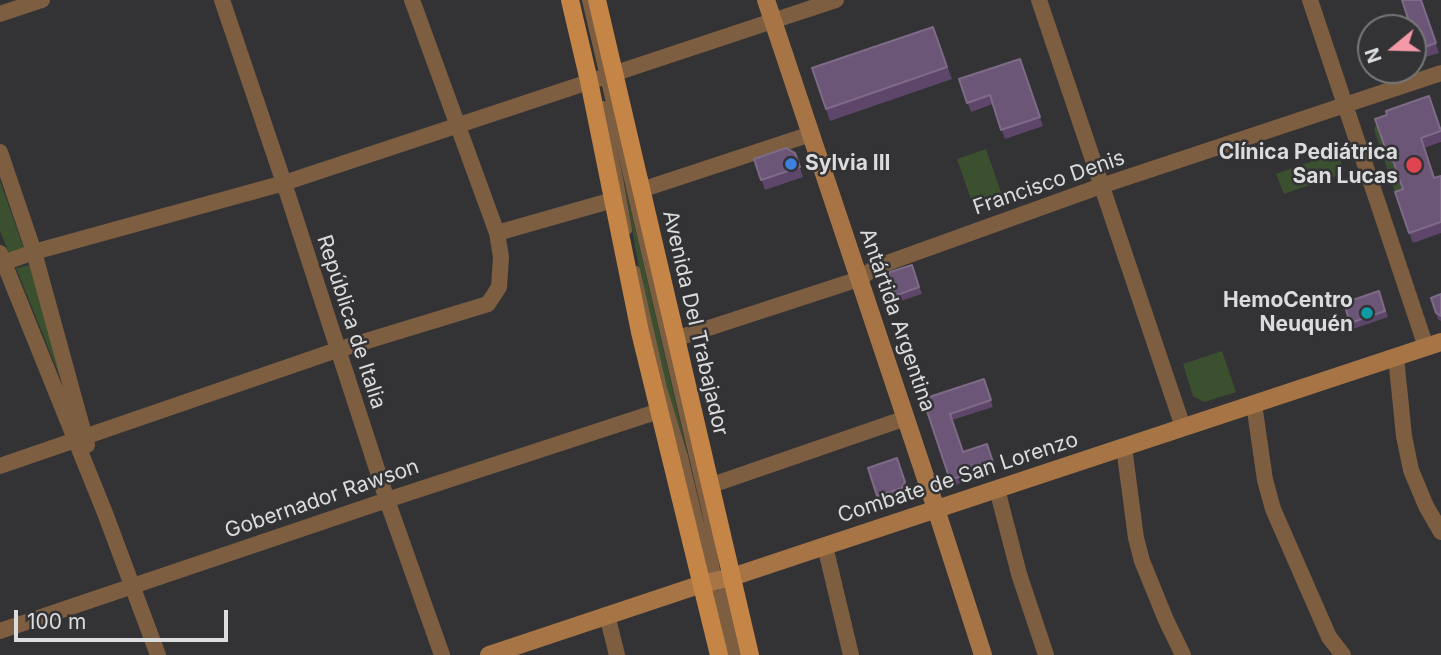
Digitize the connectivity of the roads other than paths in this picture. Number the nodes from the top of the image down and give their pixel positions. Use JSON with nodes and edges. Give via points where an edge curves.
{"nodes":[{"id":1,"x":42,"y":0,"type":"edge"},
{"id":2,"x":222,"y":0,"type":"edge"},
{"id":3,"x":412,"y":0,"type":"edge"},
{"id":4,"x":570,"y":0,"type":"edge"},
{"id":5,"x":578,"y":0,"type":"edge"},
{"id":6,"x":586,"y":0,"type":"edge"},
{"id":7,"x":597,"y":0,"type":"edge"},
{"id":8,"x":766,"y":0,"type":"edge"},
{"id":9,"x":836,"y":0,"type":"edge"},
{"id":10,"x":1039,"y":0,"type":"edge"},
{"id":11,"x":1310,"y":0,"type":"edge"},
{"id":12,"x":0,"y":14,"type":"edge"},
{"id":13,"x":773,"y":21,"type":"junction"},
{"id":14,"x":1441,"y":73,"type":"edge"},
{"id":15,"x":601,"y":77,"type":"junction"},
{"id":16,"x":1345,"y":105,"type":"junction"},
{"id":17,"x":458,"y":125,"type":"junction"},
{"id":18,"x":811,"y":134,"type":"junction"},
{"id":19,"x":0,"y":152,"type":"edge"},
{"id":20,"x":284,"y":183,"type":"junction"},
{"id":21,"x":1101,"y":186,"type":"junction"},
{"id":22,"x":641,"y":190,"type":"junction"},
{"id":23,"x":613,"y":200,"type":"junction"},
{"id":24,"x":497,"y":233,"type":"junction"},
{"id":25,"x":34,"y":252,"type":"junction"},
{"id":26,"x":1,"y":260,"type":"edge"},
{"id":27,"x":859,"y":279,"type":"junction"},
{"id":28,"x":675,"y":340,"type":"junction"},
{"id":29,"x":1433,"y":344,"type":"edge"},
{"id":30,"x":337,"y":350,"type":"junction"},
{"id":31,"x":1396,"y":357,"type":"junction"},
{"id":32,"x":1254,"y":404,"type":"junction"},
{"id":33,"x":659,"y":411,"type":"junction"},
{"id":34,"x":906,"y":418,"type":"junction"},
{"id":35,"x":1183,"y":427,"type":"junction"},
{"id":36,"x":80,"y":438,"type":"junction"},
{"id":37,"x":1124,"y":447,"type":"junction"},
{"id":38,"x":674,"y":459,"type":"joint"},
{"id":39,"x":0,"y":466,"type":"edge"},
{"id":40,"x":709,"y":486,"type":"junction"},
{"id":41,"x":997,"y":489,"type":"junction"},
{"id":42,"x":387,"y":500,"type":"junction"},
{"id":43,"x":936,"y":509,"type":"junction"},
{"id":44,"x":1441,"y":532,"type":"edge"},
{"id":45,"x":825,"y":546,"type":"junction"},
{"id":46,"x":716,"y":580,"type":"junction"},
{"id":47,"x":133,"y":585,"type":"junction"},
{"id":48,"x":607,"y":615,"type":"junction"},
{"id":49,"x":0,"y":631,"type":"edge"},
{"id":50,"x":158,"y":655,"type":"edge"},
{"id":51,"x":442,"y":655,"type":"edge"},
{"id":52,"x":489,"y":655,"type":"edge"},
{"id":53,"x":617,"y":655,"type":"edge"},
{"id":54,"x":719,"y":655,"type":"edge"},
{"id":55,"x":728,"y":655,"type":"edge"},
{"id":56,"x":738,"y":655,"type":"edge"},
{"id":57,"x":748,"y":655,"type":"edge"},
{"id":58,"x":851,"y":655,"type":"edge"},
{"id":59,"x":983,"y":655,"type":"edge"},
{"id":60,"x":1046,"y":655,"type":"edge"},
{"id":61,"x":1182,"y":655,"type":"edge"},
{"id":62,"x":1343,"y":655,"type":"edge"}],
"edges":[{"from":1,"to":12,"type":"street"},
{"from":2,"to":20,"type":"street","name":"República de Italia"},
{"from":3,"to":17,"type":"street"},
{"from":4,"to":15,"type":"main road","name":"Avenida Del Trabajador"},
{"from":5,"to":15,"type":"lane"},
{"from":6,"to":15,"type":"lane"},
{"from":7,"to":15,"type":"main road","name":"Avenida Del Trabajador"},
{"from":8,"to":13,"type":"main road","name":"Antártida Argentina"},
{"from":9,"to":13,"type":"street"},
{"from":10,"to":21,"type":"street"},
{"from":11,"to":16,"type":"street"},
{"from":13,"to":15,"type":"street"},
{"from":13,"to":18,"type":"main road","name":"Antártida Argentina"},
{"from":14,"to":16,"type":"street","name":"Francisco Denis"},
{"from":15,"to":17,"type":"street"},
{"from":15,"to":22,"type":"main road","name":"Avenida Del Trabajador"},
{"from":15,"to":23,"type":"main road","name":"Avenida Del Trabajador"},
{"from":15,"to":46,"type":"lane","via":[[706,512]]},
{"from":15,"to":46,"type":"lane","via":[[632,252],[663,388]]},
{"from":16,"to":21,"type":"street","name":"Francisco Denis"},
{"from":16,"to":29,"type":"street"},
{"from":17,"to":20,"type":"street"},
{"from":17,"to":24,"type":"street"},
{"from":18,"to":22,"type":"street"},
{"from":18,"to":27,"type":"main road","name":"Antártida Argentina"},
{"from":19,"to":25,"type":"street"},
{"from":20,"to":25,"type":"street"},
{"from":20,"to":30,"type":"street","name":"República de Italia"},
{"from":21,"to":27,"type":"street","name":"Francisco Denis","via":[[876,267]]},
{"from":21,"to":35,"type":"street"},
{"from":22,"to":28,"type":"main road","name":"Avenida Del Trabajador"},
{"from":23,"to":24,"type":"street"},
{"from":23,"to":33,"type":"main road","name":"Avenida Del Trabajador"},
{"from":24,"to":30,"type":"street","via":[[499,287],[488,304]]},
{"from":25,"to":26,"type":"street"},
{"from":25,"to":36,"type":"street"},
{"from":26,"to":36,"type":"street"},
{"from":27,"to":28,"type":"street","name":"Francisco Denis"},
{"from":27,"to":34,"type":"main road","name":"Antártida Argentina"},
{"from":28,"to":40,"type":"main road","name":"Avenida Del Trabajador"},
{"from":29,"to":31,"type":"main road","name":"Combate de San Lorenzo"},
{"from":30,"to":36,"type":"street"},
{"from":30,"to":42,"type":"street","name":"República de Italia"},
{"from":31,"to":32,"type":"main road","name":"Combate de San Lorenzo"},
{"from":31,"to":44,"type":"street","via":[[1411,470]]},
{"from":32,"to":35,"type":"main road","name":"Combate de San Lorenzo"},
{"from":32,"to":62,"type":"street","via":[[1273,509],[1329,637]]},
{"from":33,"to":42,"type":"street","name":"Gobernador Rawson"},
{"from":33,"to":46,"type":"main road","name":"Avenida Del Trabajador"},
{"from":34,"to":40,"type":"street"},
{"from":34,"to":43,"type":"main road","name":"Antártida Argentina"},
{"from":35,"to":37,"type":"main road","name":"Combate de San Lorenzo"},
{"from":36,"to":39,"type":"street"},
{"from":36,"to":47,"type":"street"},
{"from":37,"to":41,"type":"main road","name":"Combate de San Lorenzo"},
{"from":37,"to":61,"type":"street","via":[[1139,549]]},
{"from":38,"to":38,"type":"street","via":[[680,457],[704,567],[700,565]]},
{"from":40,"to":46,"type":"main road","name":"Avenida Del Trabajador"},
{"from":41,"to":43,"type":"main road","name":"Combate de San Lorenzo"},
{"from":41,"to":60,"type":"street"},
{"from":42,"to":47,"type":"street","name":"Gobernador Rawson"},
{"from":42,"to":51,"type":"street","name":"República de Italia"},
{"from":43,"to":45,"type":"main road","name":"Combate de San Lorenzo"},
{"from":43,"to":59,"type":"main road","name":"Antártida Argentina"},
{"from":45,"to":46,"type":"main road","name":"Combate de San Lorenzo"},
{"from":45,"to":58,"type":"street"},
{"from":46,"to":48,"type":"main road","name":"Combate de San Lorenzo"},
{"from":46,"to":54,"type":"main road","name":"Avenida Del Trabajador"},
{"from":46,"to":55,"type":"lane"},
{"from":46,"to":56,"type":"lane"},
{"from":46,"to":57,"type":"main road","name":"Avenida Del Trabajador"},
{"from":47,"to":49,"type":"street","name":"Gobernador Rawson"},
{"from":47,"to":50,"type":"street"},
{"from":48,"to":52,"type":"main road","name":"Combate de San Lorenzo"},
{"from":48,"to":53,"type":"street"},
{"from":56,"to":57,"type":"street","via":[[727,591]]}]}
